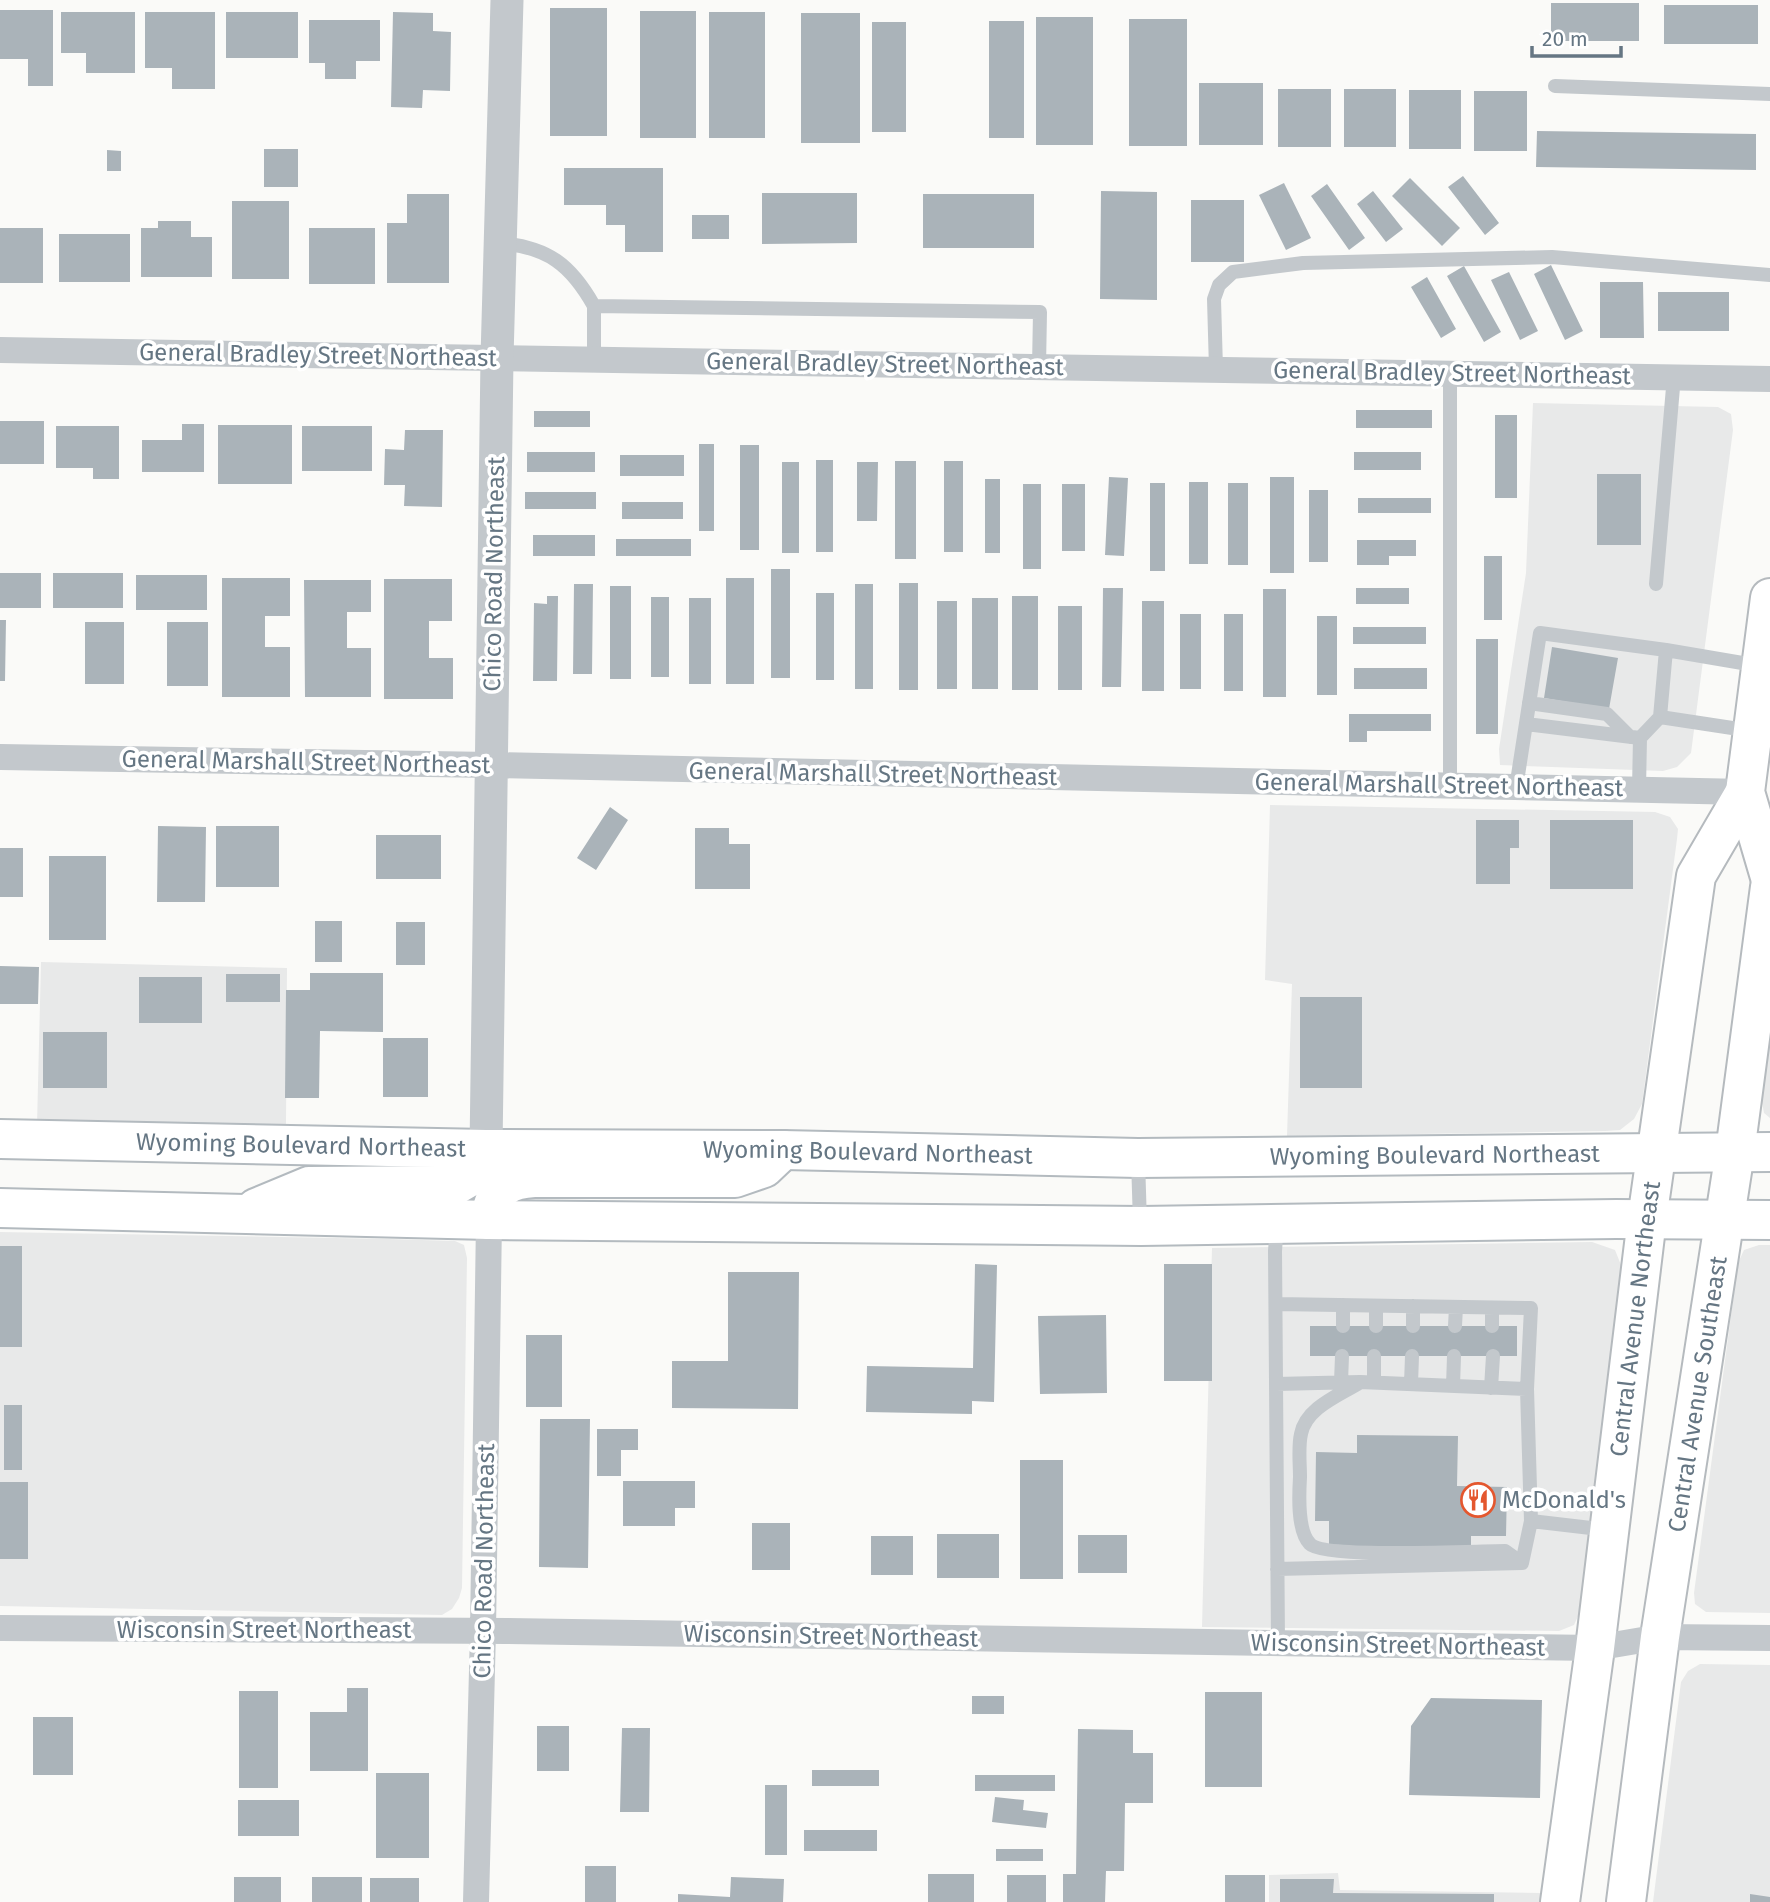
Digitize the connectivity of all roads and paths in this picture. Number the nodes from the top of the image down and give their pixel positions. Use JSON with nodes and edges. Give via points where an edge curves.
{"nodes":[{"id":1,"x":507,"y":0,"type":"edge"},
{"id":2,"x":1555,"y":86,"type":"dead end"},
{"id":3,"x":1770,"y":94,"type":"edge"},
{"id":4,"x":500,"y":243,"type":"junction"},
{"id":5,"x":1770,"y":275,"type":"edge"},
{"id":6,"x":594,"y":306,"type":"junction"},
{"id":7,"x":0,"y":349,"type":"edge"},
{"id":8,"x":497,"y":358,"type":"junction"},
{"id":9,"x":594,"y":360,"type":"junction"},
{"id":10,"x":1039,"y":367,"type":"junction"},
{"id":11,"x":1216,"y":369,"type":"junction"},
{"id":12,"x":1450,"y":373,"type":"junction"},
{"id":13,"x":1674,"y":376,"type":"junction"},
{"id":14,"x":1770,"y":379,"type":"edge"},
{"id":15,"x":1656,"y":584,"type":"dead end"},
{"id":16,"x":1770,"y":598,"type":"edge"},
{"id":17,"x":1666,"y":650,"type":"junction"},
{"id":18,"x":1761,"y":666,"type":"junction"},
{"id":19,"x":1529,"y":703,"type":"junction"},
{"id":20,"x":1660,"y":717,"type":"junction"},
{"id":21,"x":1526,"y":724,"type":"junction"},
{"id":22,"x":1754,"y":732,"type":"junction"},
{"id":23,"x":1635,"y":737,"type":"junction"},
{"id":24,"x":0,"y":758,"type":"edge"},
{"id":25,"x":492,"y":765,"type":"junction"},
{"id":26,"x":1450,"y":787,"type":"junction"},
{"id":27,"x":1516,"y":788,"type":"junction"},
{"id":28,"x":1639,"y":789,"type":"junction"},
{"id":29,"x":1745,"y":792,"type":"junction"},
{"id":30,"x":1770,"y":877,"type":"edge"},
{"id":31,"x":1770,"y":887,"type":"edge"},
{"id":32,"x":0,"y":1139,"type":"edge"},
{"id":33,"x":486,"y":1149,"type":"junction"},
{"id":34,"x":783,"y":1150,"type":"junction"},
{"id":35,"x":1752,"y":1152,"type":"edge"},
{"id":36,"x":1658,"y":1154,"type":"junction"},
{"id":37,"x":1138,"y":1158,"type":"junction"},
{"id":38,"x":0,"y":1208,"type":"edge"},
{"id":39,"x":241,"y":1214,"type":"junction"},
{"id":40,"x":1647,"y":1219,"type":"junction"},
{"id":41,"x":489,"y":1220,"type":"junction"},
{"id":42,"x":1723,"y":1220,"type":"junction"},
{"id":43,"x":1770,"y":1220,"type":"edge"},
{"id":44,"x":1277,"y":1223,"type":"junction"},
{"id":45,"x":1141,"y":1226,"type":"junction"},
{"id":46,"x":1276,"y":1304,"type":"junction"},
{"id":47,"x":1343,"y":1305,"type":"junction"},
{"id":48,"x":1376,"y":1306,"type":"junction"},
{"id":49,"x":1413,"y":1306,"type":"junction"},
{"id":50,"x":1456,"y":1307,"type":"junction"},
{"id":51,"x":1492,"y":1308,"type":"junction"},
{"id":52,"x":1343,"y":1326,"type":"dead end"},
{"id":53,"x":1376,"y":1326,"type":"dead end"},
{"id":54,"x":1413,"y":1326,"type":"dead end"},
{"id":55,"x":1455,"y":1326,"type":"dead end"},
{"id":56,"x":1492,"y":1326,"type":"dead end"},
{"id":57,"x":1342,"y":1356,"type":"dead end"},
{"id":58,"x":1374,"y":1356,"type":"dead end"},
{"id":59,"x":1412,"y":1356,"type":"dead end"},
{"id":60,"x":1454,"y":1356,"type":"dead end"},
{"id":61,"x":1493,"y":1356,"type":"dead end"},
{"id":62,"x":1341,"y":1382,"type":"junction"},
{"id":63,"x":1367,"y":1382,"type":"junction"},
{"id":64,"x":1276,"y":1384,"type":"junction"},
{"id":65,"x":1411,"y":1384,"type":"junction"},
{"id":66,"x":1454,"y":1386,"type":"junction"},
{"id":67,"x":1491,"y":1388,"type":"junction"},
{"id":68,"x":1527,"y":1390,"type":"junction"},
{"id":69,"x":1531,"y":1521,"type":"junction"},
{"id":70,"x":1609,"y":1530,"type":"junction"},
{"id":71,"x":1522,"y":1563,"type":"junction"},
{"id":72,"x":1277,"y":1569,"type":"junction"},
{"id":73,"x":0,"y":1628,"type":"edge"},
{"id":74,"x":483,"y":1631,"type":"junction"},
{"id":75,"x":1660,"y":1637,"type":"junction"},
{"id":76,"x":1770,"y":1638,"type":"edge"},
{"id":77,"x":1278,"y":1643,"type":"junction"},
{"id":78,"x":1595,"y":1648,"type":"junction"},
{"id":79,"x":476,"y":1902,"type":"edge"},
{"id":80,"x":1560,"y":1902,"type":"edge"},
{"id":81,"x":1626,"y":1902,"type":"edge"}],
"edges":[{"from":1,"to":4,"type":"street","name":"Chico Road Northeast"},
{"from":2,"to":3,"type":"lane"},
{"from":4,"to":6,"type":"lane","via":[[525,246],[556,260],[583,286]]},
{"from":4,"to":8,"type":"street","name":"Chico Road Northeast"},
{"from":5,"to":11,"type":"lane","via":[[1552,257],[1303,263],[1233,272],[1219,285],[1214,299]]},
{"from":6,"to":9,"type":"lane"},
{"from":6,"to":10,"type":"lane","via":[[1040,312]]},
{"from":7,"to":8,"type":"street","name":"General Bradley Street Northeast"},
{"from":8,"to":9,"type":"street","name":"General Bradley Street Northeast"},
{"from":8,"to":25,"type":"street","name":"Chico Road Northeast"},
{"from":9,"to":10,"type":"street","name":"General Bradley Street Northeast"},
{"from":10,"to":11,"type":"street","name":"General Bradley Street Northeast"},
{"from":11,"to":12,"type":"street","name":"General Bradley Street Northeast"},
{"from":12,"to":13,"type":"street","name":"General Bradley Street Northeast"},
{"from":12,"to":26,"type":"lane"},
{"from":13,"to":14,"type":"street","name":"General Bradley Street Northeast"},
{"from":13,"to":15,"type":"lane"},
{"from":16,"to":18,"type":"main road"},
{"from":17,"to":18,"type":"lane"},
{"from":17,"to":19,"type":"lane","via":[[1539,633]]},
{"from":17,"to":20,"type":"lane"},
{"from":18,"to":22,"type":"main road"},
{"from":19,"to":21,"type":"lane"},
{"from":19,"to":23,"type":"lane","via":[[1607,714]]},
{"from":20,"to":22,"type":"lane"},
{"from":20,"to":23,"type":"lane"},
{"from":21,"to":23,"type":"lane"},
{"from":21,"to":27,"type":"lane"},
{"from":22,"to":29,"type":"main road"},
{"from":23,"to":28,"type":"lane"},
{"from":24,"to":25,"type":"street","name":"General Marshall Street Northeast"},
{"from":25,"to":26,"type":"street","name":"General Marshall Street Northeast"},
{"from":25,"to":33,"type":"street","name":"Chico Road Northeast"},
{"from":26,"to":27,"type":"street","name":"General Marshall Street Northeast"},
{"from":27,"to":28,"type":"street","name":"General Marshall Street Northeast"},
{"from":28,"to":29,"type":"street","name":"General Marshall Street Northeast"},
{"from":29,"to":30,"type":"main road"},
{"from":29,"to":36,"type":"main road","name":"Central Avenue Northeast","via":[[1696,876]]},
{"from":31,"to":35,"type":"main road","name":"Central Avenue Southeast"},
{"from":32,"to":33,"type":"main road","name":"Wyoming Boulevard Northeast"},
{"from":33,"to":34,"type":"main road","name":"Wyoming Boulevard Northeast"},
{"from":33,"to":39,"type":"main road","via":[[480,1171],[456,1185],[309,1186]]},
{"from":34,"to":37,"type":"main road","name":"Wyoming Boulevard Northeast"},
{"from":34,"to":41,"type":"main road","via":[[764,1168],[735,1178],[516,1180],[500,1191]]},
{"from":35,"to":36,"type":"main road","name":"Wyoming Boulevard Northeast"},
{"from":35,"to":42,"type":"main road","name":"Central Avenue Southeast"},
{"from":36,"to":37,"type":"main road","name":"Wyoming Boulevard Northeast"},
{"from":36,"to":40,"type":"main road","name":"Central Avenue Northeast"},
{"from":37,"to":45,"type":"lane"},
{"from":38,"to":39,"type":"main road"},
{"from":39,"to":41,"type":"main road"},
{"from":40,"to":42,"type":"main road"},
{"from":40,"to":44,"type":"main road"},
{"from":40,"to":70,"type":"main road","name":"Central Avenue Northeast"},
{"from":41,"to":45,"type":"main road"},
{"from":41,"to":74,"type":"street","name":"Chico Road Northeast"},
{"from":42,"to":43,"type":"main road"},
{"from":42,"to":75,"type":"main road","name":"Central Avenue Southeast"},
{"from":44,"to":45,"type":"main road"},
{"from":44,"to":46,"type":"lane"},
{"from":46,"to":47,"type":"lane"},
{"from":46,"to":64,"type":"lane"},
{"from":47,"to":48,"type":"lane"},
{"from":47,"to":52,"type":"lane"},
{"from":48,"to":49,"type":"lane"},
{"from":48,"to":53,"type":"lane"},
{"from":49,"to":50,"type":"lane"},
{"from":49,"to":54,"type":"lane"},
{"from":50,"to":51,"type":"lane"},
{"from":50,"to":55,"type":"lane"},
{"from":51,"to":56,"type":"lane"},
{"from":51,"to":68,"type":"lane","via":[[1531,1308]]},
{"from":57,"to":62,"type":"lane"},
{"from":58,"to":63,"type":"lane"},
{"from":59,"to":65,"type":"lane"},
{"from":60,"to":66,"type":"lane"},
{"from":61,"to":67,"type":"lane"},
{"from":62,"to":63,"type":"lane"},
{"from":62,"to":64,"type":"lane"},
{"from":63,"to":65,"type":"lane"},
{"from":63,"to":71,"type":"lane","via":[[1312,1413],[1301,1433],[1302,1531],[1310,1544],[1320,1550],[1362,1553],[1505,1551]]},
{"from":64,"to":72,"type":"lane"},
{"from":65,"to":66,"type":"lane"},
{"from":66,"to":67,"type":"lane"},
{"from":67,"to":68,"type":"lane"},
{"from":68,"to":69,"type":"lane"},
{"from":69,"to":70,"type":"lane"},
{"from":69,"to":71,"type":"lane"},
{"from":70,"to":78,"type":"main road","name":"Central Avenue Northeast"},
{"from":71,"to":72,"type":"lane"},
{"from":72,"to":77,"type":"lane"},
{"from":73,"to":74,"type":"street","name":"Wisconsin Street Northeast"},
{"from":74,"to":77,"type":"street","name":"Wisconsin Street Northeast"},
{"from":74,"to":79,"type":"street","name":"Chico Road Northeast"},
{"from":75,"to":76,"type":"street","name":"Wisconsin Street Northeast"},
{"from":75,"to":78,"type":"street","name":"Wisconsin Street Northeast"},
{"from":75,"to":81,"type":"main road","name":"Central Avenue Southeast"},
{"from":77,"to":78,"type":"street","name":"Wisconsin Street Northeast"},
{"from":78,"to":80,"type":"main road","name":"Central Avenue Northeast"}]}
